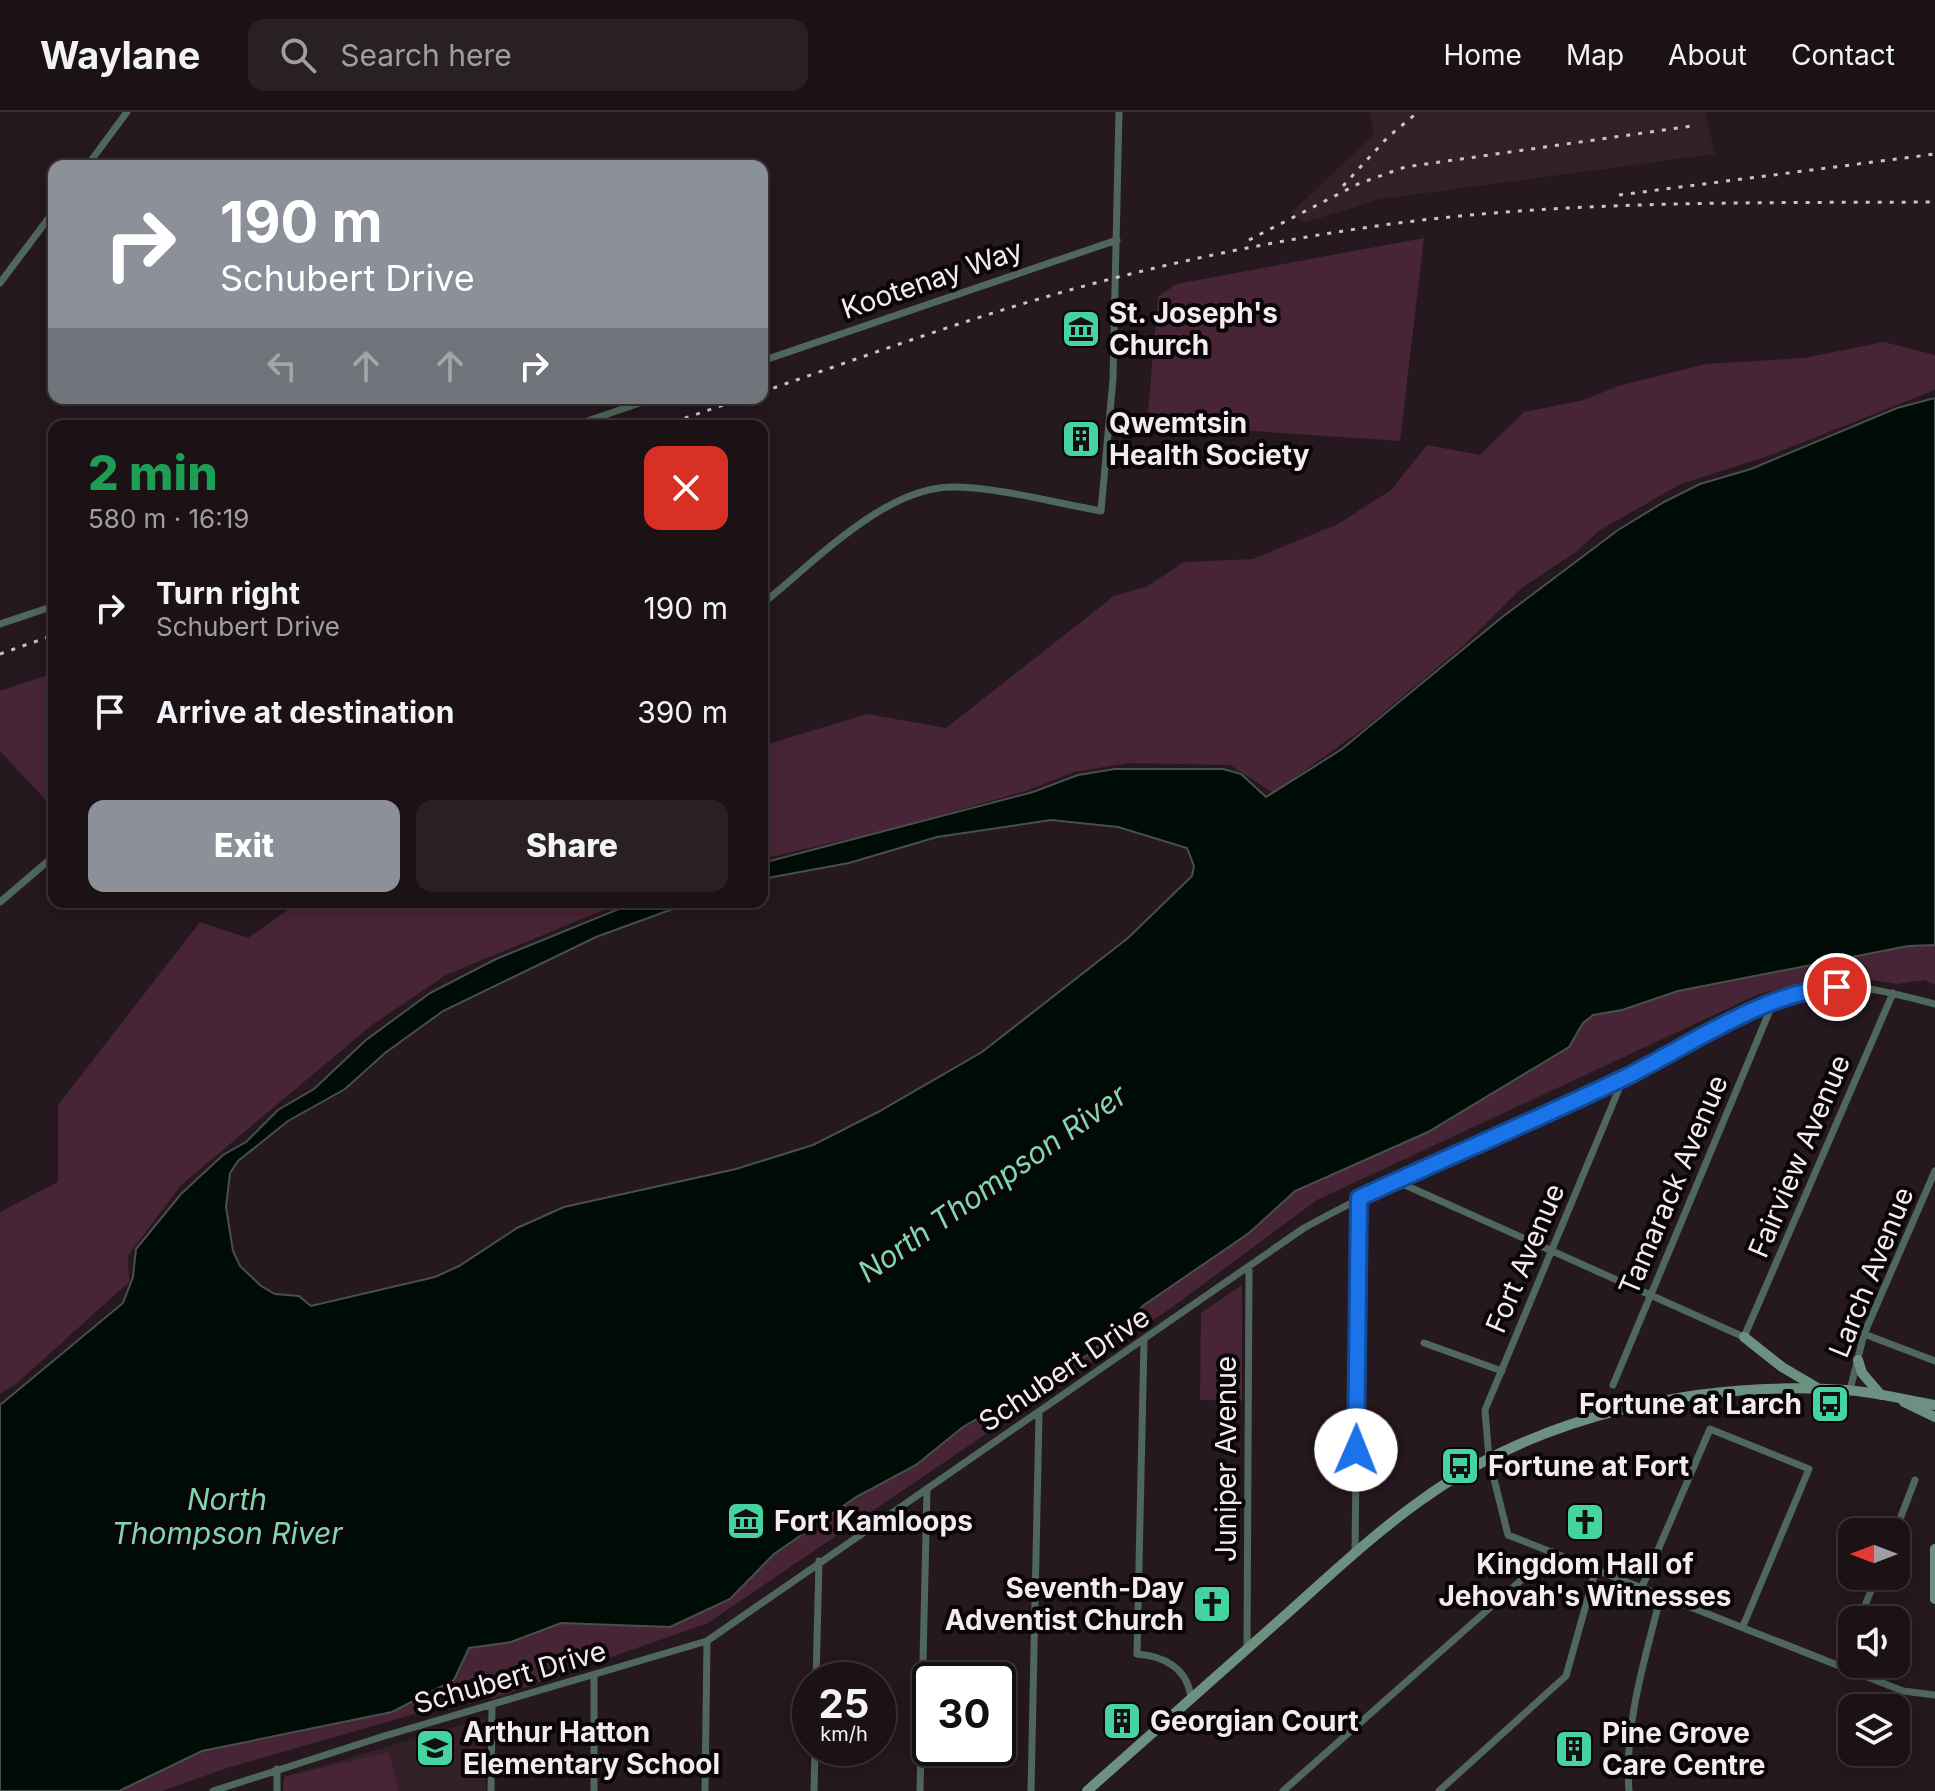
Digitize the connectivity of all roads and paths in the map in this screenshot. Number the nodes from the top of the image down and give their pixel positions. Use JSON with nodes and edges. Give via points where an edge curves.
{"nodes":[{"id":1,"x":127,"y":112,"type":"edge"},
{"id":2,"x":1119,"y":112,"type":"edge"},
{"id":3,"x":91,"y":160,"type":"edge"},
{"id":4,"x":48,"y":219,"type":"edge"},
{"id":5,"x":1117,"y":240,"type":"junction"},
{"id":6,"x":0,"y":283,"type":"edge"},
{"id":7,"x":768,"y":359,"type":"edge"},
{"id":8,"x":637,"y":404,"type":"edge"},
{"id":9,"x":590,"y":420,"type":"edge"},
{"id":10,"x":768,"y":599,"type":"edge"},
{"id":11,"x":48,"y":608,"type":"edge"},
{"id":12,"x":0,"y":624,"type":"edge"},
{"id":13,"x":48,"y":861,"type":"edge"},
{"id":14,"x":0,"y":886,"type":"edge"},
{"id":15,"x":8,"y":895,"type":"junction"},
{"id":16,"x":0,"y":902,"type":"edge"},
{"id":17,"x":1893,"y":993,"type":"junction"},
{"id":18,"x":1773,"y":1002,"type":"junction"},
{"id":19,"x":1935,"y":1004,"type":"edge"},
{"id":20,"x":1624,"y":1077,"type":"junction"},
{"id":21,"x":1935,"y":1171,"type":"edge"},
{"id":22,"x":1396,"y":1181,"type":"junction"},
{"id":23,"x":1359,"y":1198,"type":"junction"},
{"id":24,"x":1552,"y":1251,"type":"junction"},
{"id":25,"x":1249,"y":1269,"type":"junction"},
{"id":26,"x":1651,"y":1295,"type":"junction"},
{"id":27,"x":1864,"y":1334,"type":"junction"},
{"id":28,"x":1744,"y":1337,"type":"junction"},
{"id":29,"x":1144,"y":1341,"type":"junction"},
{"id":30,"x":1424,"y":1343,"type":"dead end"},
{"id":31,"x":1858,"y":1360,"type":"junction"},
{"id":32,"x":1935,"y":1361,"type":"edge"},
{"id":33,"x":1502,"y":1371,"type":"junction"},
{"id":34,"x":1613,"y":1385,"type":"dead end"},
{"id":35,"x":1818,"y":1388,"type":"junction"},
{"id":36,"x":1850,"y":1390,"type":"junction"},
{"id":37,"x":1881,"y":1395,"type":"junction"},
{"id":38,"x":1899,"y":1398,"type":"junction"},
{"id":39,"x":1935,"y":1405,"type":"edge"},
{"id":40,"x":1039,"y":1415,"type":"junction"},
{"id":41,"x":1935,"y":1417,"type":"edge"},
{"id":42,"x":1489,"y":1459,"type":"junction"},
{"id":43,"x":1915,"y":1480,"type":"dead end"},
{"id":44,"x":927,"y":1489,"type":"junction"},
{"id":45,"x":1900,"y":1518,"type":"edge"},
{"id":46,"x":1935,"y":1549,"type":"edge"},
{"id":47,"x":1553,"y":1552,"type":"junction"},
{"id":48,"x":1355,"y":1554,"type":"junction"},
{"id":49,"x":819,"y":1561,"type":"junction"},
{"id":50,"x":1596,"y":1569,"type":"junction"},
{"id":51,"x":1642,"y":1587,"type":"junction"},
{"id":52,"x":1661,"y":1595,"type":"junction"},
{"id":53,"x":1935,"y":1599,"type":"edge"},
{"id":54,"x":1743,"y":1626,"type":"junction"},
{"id":55,"x":707,"y":1641,"type":"junction"},
{"id":56,"x":1247,"y":1649,"type":"junction"},
{"id":57,"x":816,"y":1662,"type":"edge"},
{"id":58,"x":1838,"y":1664,"type":"edge"},
{"id":59,"x":594,"y":1677,"type":"junction"},
{"id":60,"x":1872,"y":1678,"type":"edge"},
{"id":61,"x":1935,"y":1695,"type":"edge"},
{"id":62,"x":1191,"y":1699,"type":"junction"},
{"id":63,"x":492,"y":1707,"type":"junction"},
{"id":64,"x":815,"y":1766,"type":"edge"},
{"id":65,"x":277,"y":1769,"type":"junction"},
{"id":66,"x":213,"y":1791,"type":"edge"},
{"id":67,"x":277,"y":1791,"type":"edge"},
{"id":68,"x":491,"y":1791,"type":"edge"},
{"id":69,"x":594,"y":1791,"type":"edge"},
{"id":70,"x":705,"y":1791,"type":"edge"},
{"id":71,"x":814,"y":1791,"type":"edge"},
{"id":72,"x":920,"y":1791,"type":"edge"},
{"id":73,"x":1031,"y":1791,"type":"edge"},
{"id":74,"x":1087,"y":1791,"type":"edge"},
{"id":75,"x":1283,"y":1791,"type":"edge"},
{"id":76,"x":1439,"y":1791,"type":"edge"},
{"id":77,"x":1629,"y":1791,"type":"edge"}],
"edges":[{"from":1,"to":3,"type":"street"},
{"from":2,"to":5,"type":"street"},
{"from":4,"to":6,"type":"street"},
{"from":5,"to":7,"type":"street","name":"Kootenay Way"},
{"from":5,"to":10,"type":"street","via":[[1113,379],[1101,511],[956,487],[922,491],[887,505]]},
{"from":8,"to":9,"type":"street"},
{"from":11,"to":12,"type":"street"},
{"from":13,"to":15,"type":"street"},
{"from":14,"to":15,"type":"street"},
{"from":15,"to":16,"type":"street"},
{"from":17,"to":18,"type":"street","name":"Schubert Drive","via":[[1861,986],[1814,988]]},
{"from":17,"to":19,"type":"street","name":"Schubert Drive"},
{"from":17,"to":28,"type":"street","name":"Fairview Avenue"},
{"from":18,"to":20,"type":"street","name":"Schubert Drive"},
{"from":18,"to":26,"type":"street","name":"Tamarack Avenue"},
{"from":20,"to":22,"type":"street","name":"Schubert Drive"},
{"from":20,"to":24,"type":"street","name":"Fort Avenue"},
{"from":21,"to":27,"type":"street","name":"Larch Avenue"},
{"from":22,"to":23,"type":"street","name":"Schubert Drive"},
{"from":22,"to":24,"type":"street"},
{"from":23,"to":25,"type":"street","name":"Schubert Drive","via":[[1304,1228]]},
{"from":23,"to":48,"type":"street"},
{"from":24,"to":26,"type":"street"},
{"from":24,"to":33,"type":"street","name":"Fort Avenue"},
{"from":25,"to":29,"type":"street","name":"Schubert Drive"},
{"from":25,"to":56,"type":"street","name":"Juniper Avenue"},
{"from":26,"to":28,"type":"street"},
{"from":26,"to":34,"type":"street","name":"Tamarack Avenue"},
{"from":27,"to":31,"type":"street","name":"Larch Avenue"},
{"from":27,"to":32,"type":"street"},
{"from":28,"to":35,"type":"main road"},
{"from":29,"to":40,"type":"street","name":"Schubert Drive"},
{"from":29,"to":62,"type":"street","via":[[1137,1654],[1160,1656],[1176,1666]]},
{"from":30,"to":33,"type":"street"},
{"from":31,"to":36,"type":"street","name":"Larch Avenue"},
{"from":31,"to":37,"type":"main road"},
{"from":33,"to":42,"type":"street","name":"Fort Avenue","via":[[1485,1410]]},
{"from":35,"to":36,"type":"main road"},
{"from":35,"to":42,"type":"main road","via":[[1728,1391],[1629,1408]]},
{"from":36,"to":37,"type":"main road"},
{"from":37,"to":38,"type":"main road"},
{"from":38,"to":39,"type":"main road"},
{"from":38,"to":41,"type":"main road"},
{"from":40,"to":44,"type":"street","name":"Schubert Drive"},
{"from":40,"to":73,"type":"street"},
{"from":42,"to":47,"type":"street","name":"Fort Avenue","via":[[1508,1535]]},
{"from":42,"to":48,"type":"main road","via":[[1421,1500]]},
{"from":43,"to":45,"type":"street"},
{"from":44,"to":49,"type":"street","name":"Schubert Drive"},
{"from":44,"to":72,"type":"street"},
{"from":46,"to":53,"type":"main road"},
{"from":47,"to":50,"type":"street"},
{"from":47,"to":75,"type":"street"},
{"from":48,"to":56,"type":"main road"},
{"from":49,"to":55,"type":"street","name":"Schubert Drive"},
{"from":49,"to":57,"type":"street"},
{"from":50,"to":51,"type":"street"},
{"from":50,"to":76,"type":"street","via":[[1566,1676]]},
{"from":51,"to":52,"type":"street"},
{"from":51,"to":54,"type":"street","via":[[1710,1429],[1809,1469]]},
{"from":52,"to":54,"type":"street"},
{"from":52,"to":77,"type":"street","via":[[1628,1745]]},
{"from":54,"to":58,"type":"street"},
{"from":55,"to":59,"type":"street","name":"Schubert Drive"},
{"from":55,"to":70,"type":"street"},
{"from":56,"to":62,"type":"main road"},
{"from":59,"to":63,"type":"street","name":"Schubert Drive"},
{"from":59,"to":69,"type":"street"},
{"from":60,"to":61,"type":"street","via":[[1903,1691]]},
{"from":62,"to":74,"type":"main road"},
{"from":63,"to":65,"type":"street","name":"Schubert Drive"},
{"from":63,"to":68,"type":"street"},
{"from":64,"to":71,"type":"street"},
{"from":65,"to":66,"type":"street","name":"Schubert Drive"},
{"from":65,"to":67,"type":"street"}]}
